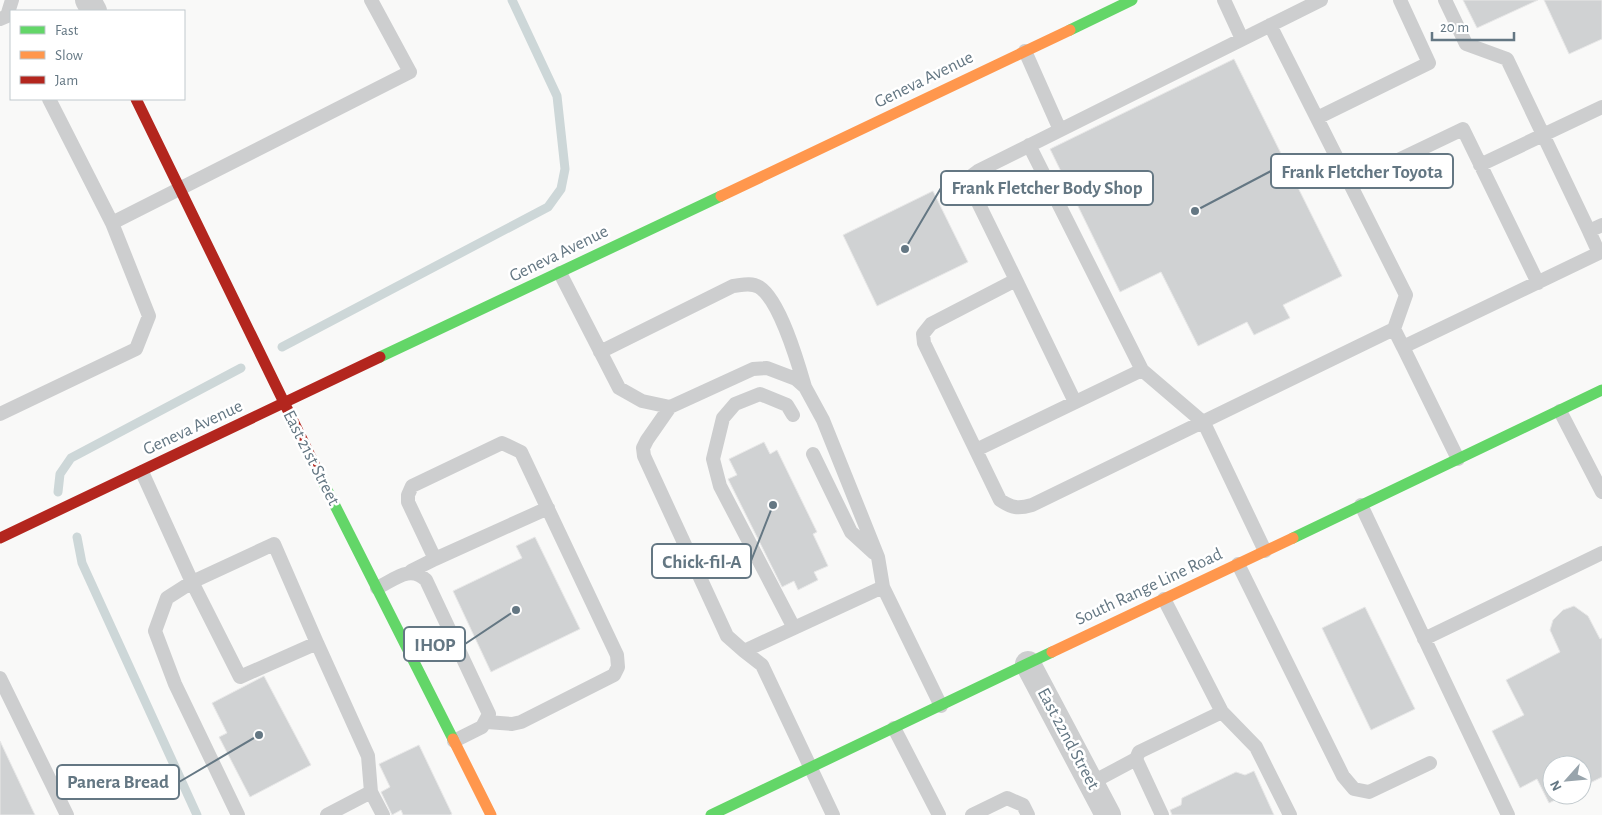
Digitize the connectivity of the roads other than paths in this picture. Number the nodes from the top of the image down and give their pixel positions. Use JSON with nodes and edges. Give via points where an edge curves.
{"nodes":[{"id":1,"x":12,"y":0,"type":"edge"},
{"id":2,"x":371,"y":0,"type":"edge"},
{"id":3,"x":1132,"y":0,"type":"edge"},
{"id":4,"x":1224,"y":0,"type":"edge"},
{"id":5,"x":1320,"y":0,"type":"edge"},
{"id":6,"x":1400,"y":0,"type":"edge"},
{"id":7,"x":1446,"y":0,"type":"edge"},
{"id":8,"x":6,"y":20,"type":"edge"},
{"id":9,"x":1270,"y":25,"type":"junction"},
{"id":10,"x":1242,"y":39,"type":"junction"},
{"id":11,"x":1025,"y":51,"type":"junction"},
{"id":12,"x":50,"y":100,"type":"edge"},
{"id":13,"x":136,"y":100,"type":"edge"},
{"id":14,"x":1602,"y":107,"type":"edge"},
{"id":15,"x":1317,"y":118,"type":"junction"},
{"id":16,"x":1060,"y":130,"type":"junction"},
{"id":17,"x":1543,"y":135,"type":"junction"},
{"id":18,"x":1028,"y":145,"type":"junction"},
{"id":19,"x":1480,"y":165,"type":"junction"},
{"id":20,"x":1350,"y":183,"type":"junction"},
{"id":21,"x":180,"y":190,"type":"junction"},
{"id":22,"x":112,"y":224,"type":"junction"},
{"id":23,"x":1602,"y":225,"type":"edge"},
{"id":24,"x":1589,"y":231,"type":"junction"},
{"id":25,"x":1600,"y":256,"type":"edge"},
{"id":26,"x":560,"y":273,"type":"junction"},
{"id":27,"x":1016,"y":280,"type":"junction"},
{"id":28,"x":1538,"y":283,"type":"junction"},
{"id":29,"x":1394,"y":330,"type":"junction"},
{"id":30,"x":1403,"y":347,"type":"junction"},
{"id":31,"x":600,"y":352,"type":"junction"},
{"id":32,"x":1142,"y":370,"type":"junction"},
{"id":33,"x":805,"y":387,"type":"junction"},
{"id":34,"x":1602,"y":390,"type":"edge"},
{"id":35,"x":1075,"y":402,"type":"junction"},
{"id":36,"x":284,"y":404,"type":"junction"},
{"id":37,"x":670,"y":407,"type":"junction"},
{"id":38,"x":1560,"y":411,"type":"junction"},
{"id":39,"x":0,"y":414,"type":"edge"},
{"id":40,"x":793,"y":415,"type":"dead end"},
{"id":41,"x":1204,"y":423,"type":"junction"},
{"id":42,"x":976,"y":450,"type":"junction"},
{"id":43,"x":813,"y":454,"type":"dead end"},
{"id":44,"x":1458,"y":459,"type":"junction"},
{"id":45,"x":142,"y":472,"type":"junction"},
{"id":46,"x":1602,"y":492,"type":"edge"},
{"id":47,"x":1361,"y":506,"type":"junction"},
{"id":48,"x":548,"y":508,"type":"junction"},
{"id":49,"x":0,"y":538,"type":"edge"},
{"id":50,"x":1265,"y":551,"type":"junction"},
{"id":51,"x":1602,"y":553,"type":"edge"},
{"id":52,"x":878,"y":557,"type":"junction"},
{"id":53,"x":435,"y":559,"type":"junction"},
{"id":54,"x":1238,"y":564,"type":"junction"},
{"id":55,"x":411,"y":572,"type":"junction"},
{"id":56,"x":192,"y":582,"type":"junction"},
{"id":57,"x":883,"y":587,"type":"junction"},
{"id":58,"x":377,"y":588,"type":"junction"},
{"id":59,"x":1164,"y":599,"type":"junction"},
{"id":60,"x":794,"y":628,"type":"junction"},
{"id":61,"x":1424,"y":639,"type":"junction"},
{"id":62,"x":317,"y":642,"type":"junction"},
{"id":63,"x":744,"y":651,"type":"junction"},
{"id":64,"x":1028,"y":664,"type":"junction"},
{"id":65,"x":0,"y":681,"type":"edge"},
{"id":66,"x":941,"y":706,"type":"junction"},
{"id":67,"x":1222,"y":712,"type":"junction"},
{"id":68,"x":487,"y":722,"type":"junction"},
{"id":69,"x":894,"y":728,"type":"junction"},
{"id":70,"x":454,"y":741,"type":"junction"},
{"id":71,"x":1136,"y":759,"type":"junction"},
{"id":72,"x":1430,"y":763,"type":"dead end"},
{"id":73,"x":810,"y":768,"type":"junction"},
{"id":74,"x":1091,"y":783,"type":"junction"},
{"id":75,"x":371,"y":792,"type":"junction"},
{"id":76,"x":67,"y":815,"type":"edge"},
{"id":77,"x":238,"y":815,"type":"edge"},
{"id":78,"x":327,"y":815,"type":"edge"},
{"id":79,"x":383,"y":815,"type":"edge"},
{"id":80,"x":491,"y":815,"type":"edge"},
{"id":81,"x":711,"y":815,"type":"edge"},
{"id":82,"x":833,"y":815,"type":"edge"},
{"id":83,"x":938,"y":815,"type":"edge"},
{"id":84,"x":972,"y":815,"type":"edge"},
{"id":85,"x":1028,"y":815,"type":"edge"},
{"id":86,"x":1108,"y":815,"type":"edge"},
{"id":87,"x":1162,"y":815,"type":"edge"},
{"id":88,"x":1290,"y":815,"type":"edge"},
{"id":89,"x":1508,"y":815,"type":"edge"}],
"edges":[{"from":1,"to":8,"type":"lane"},
{"from":2,"to":21,"type":"lane","via":[[410,72]]},
{"from":3,"to":11,"type":"street","name":"Geneva Avenue"},
{"from":4,"to":10,"type":"lane"},
{"from":5,"to":9,"type":"lane"},
{"from":6,"to":15,"type":"lane","via":[[1429,63]]},
{"from":7,"to":17,"type":"lane","via":[[1466,44],[1507,59]]},
{"from":9,"to":10,"type":"lane"},
{"from":9,"to":15,"type":"lane"},
{"from":10,"to":16,"type":"lane"},
{"from":11,"to":16,"type":"lane"},
{"from":11,"to":26,"type":"street","name":"Geneva Avenue"},
{"from":12,"to":22,"type":"lane"},
{"from":13,"to":21,"type":"street","name":"East 21st Street"},
{"from":14,"to":17,"type":"lane"},
{"from":15,"to":20,"type":"lane"},
{"from":16,"to":18,"type":"lane"},
{"from":17,"to":19,"type":"lane"},
{"from":17,"to":24,"type":"lane"},
{"from":18,"to":27,"type":"lane","via":[[970,177],[970,186]]},
{"from":18,"to":32,"type":"lane"},
{"from":19,"to":20,"type":"lane","via":[[1463,129]]},
{"from":19,"to":28,"type":"lane"},
{"from":20,"to":29,"type":"lane","via":[[1406,295]]},
{"from":21,"to":22,"type":"lane"},
{"from":21,"to":36,"type":"street","name":"East 21st Street"},
{"from":22,"to":39,"type":"lane","via":[[149,316],[136,349]]},
{"from":23,"to":24,"type":"lane"},
{"from":24,"to":25,"type":"lane"},
{"from":25,"to":28,"type":"lane"},
{"from":26,"to":31,"type":"lane"},
{"from":26,"to":36,"type":"street","name":"Geneva Avenue"},
{"from":27,"to":35,"type":"lane"},
{"from":27,"to":42,"type":"lane","via":[[931,324],[923,334],[924,343]]},
{"from":28,"to":30,"type":"lane"},
{"from":29,"to":30,"type":"lane"},
{"from":29,"to":41,"type":"lane"},
{"from":30,"to":44,"type":"lane"},
{"from":31,"to":33,"type":"lane","via":[[733,286],[746,284],[757,286],[768,294],[793,346]]},
{"from":31,"to":37,"type":"lane","via":[[618,388],[642,401]]},
{"from":32,"to":35,"type":"lane"},
{"from":32,"to":41,"type":"lane"},
{"from":33,"to":37,"type":"lane","via":[[767,368],[753,370]]},
{"from":33,"to":52,"type":"lane","via":[[823,420]]},
{"from":34,"to":38,"type":"street","name":"South Range Line Road"},
{"from":35,"to":42,"type":"lane"},
{"from":36,"to":45,"type":"street","name":"Geneva Avenue"},
{"from":36,"to":58,"type":"street","name":"East 21st Street"},
{"from":37,"to":63,"type":"lane","via":[[647,440],[644,456],[727,636]]},
{"from":38,"to":44,"type":"street","name":"South Range Line Road"},
{"from":38,"to":46,"type":"lane"},
{"from":40,"to":60,"type":"lane","via":[[787,406],[760,394],[735,404],[723,418],[713,459],[720,486]]},
{"from":41,"to":42,"type":"lane","via":[[1019,509],[1000,500]]},
{"from":41,"to":50,"type":"lane"},
{"from":43,"to":52,"type":"lane","via":[[851,532]]},
{"from":44,"to":47,"type":"street","name":"South Range Line Road"},
{"from":45,"to":49,"type":"street","name":"Geneva Avenue"},
{"from":45,"to":56,"type":"lane"},
{"from":47,"to":50,"type":"street","name":"South Range Line Road"},
{"from":47,"to":61,"type":"lane"},
{"from":48,"to":53,"type":"lane"},
{"from":48,"to":53,"type":"lane","via":[[521,452],[502,443],[412,486],[408,502]]},
{"from":48,"to":68,"type":"lane","via":[[617,655],[618,667],[614,675],[522,722]]},
{"from":50,"to":54,"type":"street","name":"South Range Line Road"},
{"from":51,"to":61,"type":"lane"},
{"from":52,"to":57,"type":"lane"},
{"from":53,"to":55,"type":"lane"},
{"from":54,"to":59,"type":"street","name":"South Range Line Road"},
{"from":54,"to":72,"type":"lane","via":[[1343,776],[1354,789],[1369,792]]},
{"from":55,"to":58,"type":"lane"},
{"from":55,"to":68,"type":"lane","via":[[426,580],[489,714]]},
{"from":56,"to":62,"type":"lane","via":[[240,678]]},
{"from":56,"to":62,"type":"lane","via":[[274,544]]},
{"from":56,"to":77,"type":"lane","via":[[168,598],[155,631],[175,684]]},
{"from":57,"to":60,"type":"lane"},
{"from":57,"to":66,"type":"lane"},
{"from":58,"to":70,"type":"street","name":"East 21st Street"},
{"from":59,"to":64,"type":"street","name":"South Range Line Road"},
{"from":59,"to":67,"type":"lane"},
{"from":60,"to":63,"type":"lane"},
{"from":61,"to":89,"type":"lane"},
{"from":62,"to":75,"type":"lane","via":[[368,756]]},
{"from":63,"to":73,"type":"lane","via":[[762,665]]},
{"from":64,"to":66,"type":"street","name":"South Range Line Road"},
{"from":64,"to":74,"type":"street","name":"East 22nd Street"},
{"from":65,"to":76,"type":"lane"},
{"from":66,"to":69,"type":"street","name":"South Range Line Road"},
{"from":67,"to":71,"type":"lane","via":[[1139,752]]},
{"from":67,"to":88,"type":"lane","via":[[1256,747]]},
{"from":68,"to":70,"type":"lane"},
{"from":69,"to":73,"type":"street","name":"South Range Line Road"},
{"from":69,"to":83,"type":"lane"},
{"from":70,"to":80,"type":"street","name":"East 21st Street"},
{"from":71,"to":74,"type":"lane"},
{"from":71,"to":87,"type":"lane"},
{"from":73,"to":81,"type":"street","name":"South Range Line Road"},
{"from":73,"to":82,"type":"lane"},
{"from":74,"to":86,"type":"street","name":"East 22nd Street"},
{"from":75,"to":78,"type":"lane"},
{"from":75,"to":79,"type":"lane"},
{"from":84,"to":85,"type":"lane","via":[[1007,798],[1023,806]]}]}
